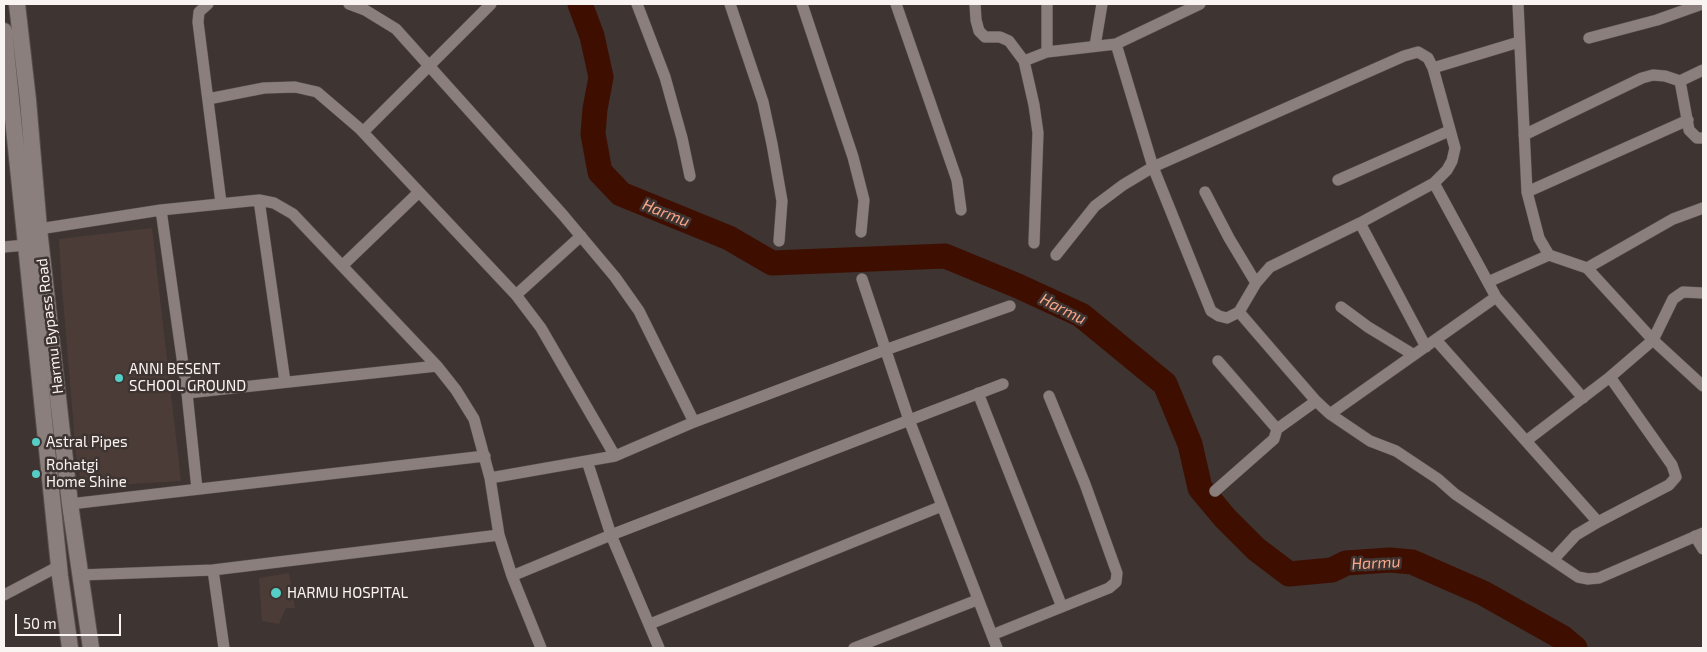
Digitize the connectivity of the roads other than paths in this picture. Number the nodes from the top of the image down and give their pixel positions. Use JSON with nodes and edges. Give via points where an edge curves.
{"nodes":[{"id":1,"x":17,"y":4,"type":"edge"},
{"id":2,"x":208,"y":4,"type":"edge"},
{"id":3,"x":349,"y":4,"type":"edge"},
{"id":4,"x":491,"y":4,"type":"edge"},
{"id":5,"x":638,"y":4,"type":"edge"},
{"id":6,"x":730,"y":4,"type":"edge"},
{"id":7,"x":802,"y":4,"type":"edge"},
{"id":8,"x":896,"y":4,"type":"edge"},
{"id":9,"x":975,"y":4,"type":"edge"},
{"id":10,"x":1047,"y":4,"type":"edge"},
{"id":11,"x":1102,"y":4,"type":"edge"},
{"id":12,"x":1200,"y":4,"type":"edge"},
{"id":13,"x":1518,"y":4,"type":"edge"},
{"id":14,"x":1702,"y":4,"type":"edge"},
{"id":15,"x":4,"y":31,"type":"edge"},
{"id":16,"x":1589,"y":38,"type":"dead end"},
{"id":17,"x":1520,"y":42,"type":"junction"},
{"id":18,"x":1116,"y":44,"type":"junction"},
{"id":19,"x":1095,"y":46,"type":"junction"},
{"id":20,"x":1047,"y":52,"type":"junction"},
{"id":21,"x":1024,"y":61,"type":"junction"},
{"id":22,"x":429,"y":66,"type":"junction"},
{"id":23,"x":1433,"y":68,"type":"junction"},
{"id":24,"x":1703,"y":70,"type":"edge"},
{"id":25,"x":1680,"y":81,"type":"junction"},
{"id":26,"x":208,"y":99,"type":"junction"},
{"id":27,"x":1688,"y":120,"type":"junction"},
{"id":28,"x":1449,"y":131,"type":"junction"},
{"id":29,"x":363,"y":132,"type":"junction"},
{"id":30,"x":1524,"y":136,"type":"junction"},
{"id":31,"x":1703,"y":138,"type":"edge"},
{"id":32,"x":1153,"y":167,"type":"junction"},
{"id":33,"x":690,"y":176,"type":"dead end"},
{"id":34,"x":1338,"y":180,"type":"dead end"},
{"id":35,"x":1434,"y":183,"type":"junction"},
{"id":36,"x":419,"y":192,"type":"junction"},
{"id":37,"x":1205,"y":192,"type":"dead end"},
{"id":38,"x":1527,"y":192,"type":"junction"},
{"id":39,"x":259,"y":200,"type":"junction"},
{"id":40,"x":221,"y":203,"type":"junction"},
{"id":41,"x":1703,"y":208,"type":"edge"},
{"id":42,"x":162,"y":210,"type":"junction"},
{"id":43,"x":961,"y":210,"type":"dead end"},
{"id":44,"x":1360,"y":223,"type":"junction"},
{"id":45,"x":39,"y":229,"type":"junction"},
{"id":46,"x":862,"y":232,"type":"dead end"},
{"id":47,"x":581,"y":236,"type":"junction"},
{"id":48,"x":779,"y":241,"type":"dead end"},
{"id":49,"x":1034,"y":243,"type":"dead end"},
{"id":50,"x":26,"y":245,"type":"junction"},
{"id":51,"x":4,"y":247,"type":"edge"},
{"id":52,"x":1056,"y":255,"type":"dead end"},
{"id":53,"x":1549,"y":255,"type":"junction"},
{"id":54,"x":342,"y":266,"type":"junction"},
{"id":55,"x":1587,"y":268,"type":"junction"},
{"id":56,"x":862,"y":279,"type":"dead end"},
{"id":57,"x":1488,"y":282,"type":"junction"},
{"id":58,"x":1256,"y":283,"type":"junction"},
{"id":59,"x":1703,"y":293,"type":"edge"},
{"id":60,"x":516,"y":295,"type":"junction"},
{"id":61,"x":1496,"y":297,"type":"junction"},
{"id":62,"x":1010,"y":306,"type":"dead end"},
{"id":63,"x":1341,"y":307,"type":"dead end"},
{"id":64,"x":1239,"y":312,"type":"junction"},
{"id":65,"x":1436,"y":340,"type":"junction"},
{"id":66,"x":1653,"y":340,"type":"junction"},
{"id":67,"x":1426,"y":347,"type":"junction"},
{"id":68,"x":885,"y":350,"type":"junction"},
{"id":69,"x":1414,"y":354,"type":"junction"},
{"id":70,"x":1218,"y":361,"type":"dead end"},
{"id":71,"x":437,"y":366,"type":"junction"},
{"id":72,"x":1610,"y":377,"type":"junction"},
{"id":73,"x":285,"y":382,"type":"junction"},
{"id":74,"x":1003,"y":384,"type":"dead end"},
{"id":75,"x":1703,"y":386,"type":"edge"},
{"id":76,"x":978,"y":393,"type":"junction"},
{"id":77,"x":187,"y":394,"type":"junction"},
{"id":78,"x":1049,"y":396,"type":"dead end"},
{"id":79,"x":1583,"y":398,"type":"junction"},
{"id":80,"x":1316,"y":401,"type":"junction"},
{"id":81,"x":1330,"y":414,"type":"junction"},
{"id":82,"x":910,"y":420,"type":"junction"},
{"id":83,"x":694,"y":422,"type":"junction"},
{"id":84,"x":1277,"y":429,"type":"junction"},
{"id":85,"x":1526,"y":441,"type":"junction"},
{"id":86,"x":485,"y":456,"type":"junction"},
{"id":87,"x":615,"y":456,"type":"junction"},
{"id":88,"x":587,"y":461,"type":"junction"},
{"id":89,"x":490,"y":478,"type":"junction"},
{"id":90,"x":198,"y":489,"type":"junction"},
{"id":91,"x":1215,"y":491,"type":"dead end"},
{"id":92,"x":70,"y":504,"type":"junction"},
{"id":93,"x":942,"y":506,"type":"junction"},
{"id":94,"x":1598,"y":522,"type":"junction"},
{"id":95,"x":499,"y":535,"type":"junction"},
{"id":96,"x":611,"y":535,"type":"junction"},
{"id":97,"x":1699,"y":535,"type":"edge"},
{"id":98,"x":1703,"y":549,"type":"edge"},
{"id":99,"x":1553,"y":560,"type":"junction"},
{"id":100,"x":59,"y":566,"type":"junction"},
{"id":101,"x":213,"y":570,"type":"junction"},
{"id":102,"x":81,"y":576,"type":"junction"},
{"id":103,"x":512,"y":576,"type":"junction"},
{"id":104,"x":4,"y":595,"type":"edge"},
{"id":105,"x":977,"y":600,"type":"junction"},
{"id":106,"x":1062,"y":607,"type":"junction"},
{"id":107,"x":650,"y":624,"type":"junction"},
{"id":108,"x":992,"y":635,"type":"junction"},
{"id":109,"x":70,"y":648,"type":"edge"},
{"id":110,"x":91,"y":648,"type":"edge"},
{"id":111,"x":224,"y":648,"type":"edge"},
{"id":112,"x":541,"y":648,"type":"edge"},
{"id":113,"x":659,"y":648,"type":"edge"},
{"id":114,"x":854,"y":648,"type":"edge"},
{"id":115,"x":996,"y":648,"type":"edge"}],
"edges":[{"from":1,"to":45,"type":"main road","name":"Harmu Bypass Road"},
{"from":2,"to":26,"type":"street","via":[[199,12],[198,22]]},
{"from":3,"to":22,"type":"street","via":[[366,10],[396,29]]},
{"from":4,"to":22,"type":"street"},
{"from":5,"to":33,"type":"street","via":[[665,77]]},
{"from":6,"to":48,"type":"street","via":[[763,102],[772,144],[782,201]]},
{"from":7,"to":46,"type":"street","via":[[853,157],[864,200]]},
{"from":8,"to":43,"type":"street","via":[[957,180]]},
{"from":9,"to":21,"type":"street","via":[[979,30],[985,37],[1010,41]]},
{"from":10,"to":20,"type":"street"},
{"from":11,"to":19,"type":"street"},
{"from":12,"to":18,"type":"street"},
{"from":13,"to":17,"type":"street"},
{"from":14,"to":16,"type":"street"},
{"from":15,"to":50,"type":"main road","name":"Harmu Bypass Road"},
{"from":17,"to":23,"type":"street"},
{"from":17,"to":30,"type":"street"},
{"from":18,"to":19,"type":"street"},
{"from":18,"to":32,"type":"street"},
{"from":19,"to":20,"type":"street"},
{"from":20,"to":21,"type":"street"},
{"from":21,"to":49,"type":"street","via":[[1038,133]]},
{"from":22,"to":29,"type":"street"},
{"from":22,"to":47,"type":"street"},
{"from":23,"to":28,"type":"street"},
{"from":23,"to":32,"type":"street","via":[[1428,58],[1418,52],[1404,56]]},
{"from":24,"to":25,"type":"street"},
{"from":25,"to":27,"type":"street"},
{"from":25,"to":30,"type":"street","via":[[1653,75],[1642,78]]},
{"from":26,"to":29,"type":"street","via":[[264,88],[295,87],[317,92]]},
{"from":26,"to":40,"type":"street"},
{"from":27,"to":31,"type":"street","via":[[1689,130],[1697,138]]},
{"from":27,"to":38,"type":"street"},
{"from":28,"to":34,"type":"street"},
{"from":28,"to":35,"type":"street","via":[[1455,148],[1452,161]]},
{"from":29,"to":36,"type":"street"},
{"from":30,"to":38,"type":"street"},
{"from":32,"to":52,"type":"street","via":[[1094,206]]},
{"from":32,"to":64,"type":"street","via":[[1210,311],[1227,318]]},
{"from":35,"to":44,"type":"street"},
{"from":35,"to":57,"type":"street"},
{"from":36,"to":54,"type":"street"},
{"from":36,"to":60,"type":"street"},
{"from":37,"to":58,"type":"street"},
{"from":38,"to":53,"type":"street","via":[[1539,238]]},
{"from":39,"to":40,"type":"street"},
{"from":39,"to":54,"type":"street","via":[[274,203],[293,214]]},
{"from":39,"to":73,"type":"street"},
{"from":40,"to":42,"type":"street"},
{"from":41,"to":55,"type":"street","via":[[1673,219]]},
{"from":42,"to":45,"type":"street"},
{"from":42,"to":77,"type":"street"},
{"from":44,"to":58,"type":"street","via":[[1270,267]]},
{"from":44,"to":67,"type":"street"},
{"from":45,"to":92,"type":"main road","name":"Harmu Bypass Road"},
{"from":47,"to":60,"type":"street"},
{"from":47,"to":83,"type":"street","via":[[639,311]]},
{"from":50,"to":51,"type":"street"},
{"from":50,"to":100,"type":"main road","name":"Harmu Bypass Road"},
{"from":53,"to":55,"type":"street"},
{"from":53,"to":57,"type":"street"},
{"from":54,"to":71,"type":"street"},
{"from":55,"to":66,"type":"street"},
{"from":56,"to":68,"type":"street"},
{"from":57,"to":61,"type":"street"},
{"from":58,"to":64,"type":"street"},
{"from":59,"to":66,"type":"street","via":[[1683,292],[1672,299]]},
{"from":60,"to":87,"type":"street","via":[[541,328]]},
{"from":61,"to":65,"type":"street"},
{"from":61,"to":79,"type":"street"},
{"from":62,"to":68,"type":"street"},
{"from":63,"to":69,"type":"street"},
{"from":64,"to":80,"type":"street"},
{"from":65,"to":67,"type":"street"},
{"from":65,"to":85,"type":"street"},
{"from":66,"to":72,"type":"street"},
{"from":66,"to":75,"type":"street"},
{"from":67,"to":69,"type":"street"},
{"from":68,"to":82,"type":"street"},
{"from":68,"to":83,"type":"street"},
{"from":69,"to":81,"type":"street"},
{"from":70,"to":84,"type":"street"},
{"from":71,"to":73,"type":"street"},
{"from":71,"to":86,"type":"street","via":[[474,419]]},
{"from":72,"to":79,"type":"street"},
{"from":72,"to":94,"type":"street","via":[[1672,465],[1676,476],[1669,485]]},
{"from":73,"to":77,"type":"street"},
{"from":74,"to":76,"type":"street"},
{"from":76,"to":82,"type":"street"},
{"from":76,"to":106,"type":"street"},
{"from":77,"to":90,"type":"street"},
{"from":78,"to":106,"type":"street","via":[[1117,573],[1116,582],[1108,588]]},
{"from":79,"to":85,"type":"street"},
{"from":80,"to":81,"type":"street"},
{"from":80,"to":84,"type":"street"},
{"from":81,"to":99,"type":"street","via":[[1370,441],[1396,451],[1418,465]]},
{"from":82,"to":93,"type":"street"},
{"from":82,"to":96,"type":"street"},
{"from":83,"to":87,"type":"street"},
{"from":84,"to":91,"type":"street","via":[[1274,440]]},
{"from":85,"to":94,"type":"street"},
{"from":86,"to":89,"type":"street"},
{"from":86,"to":90,"type":"street"},
{"from":87,"to":88,"type":"street"},
{"from":88,"to":89,"type":"street"},
{"from":88,"to":96,"type":"street"},
{"from":89,"to":95,"type":"street"},
{"from":90,"to":92,"type":"street"},
{"from":92,"to":102,"type":"main road","name":"Harmu Bypass Road"},
{"from":93,"to":105,"type":"street"},
{"from":93,"to":107,"type":"street"},
{"from":94,"to":99,"type":"street","via":[[1576,535]]},
{"from":95,"to":101,"type":"street"},
{"from":95,"to":103,"type":"street"},
{"from":96,"to":103,"type":"street"},
{"from":96,"to":107,"type":"street"},
{"from":97,"to":98,"type":"street"},
{"from":97,"to":99,"type":"street","via":[[1599,578],[1578,577]]},
{"from":100,"to":104,"type":"street"},
{"from":100,"to":109,"type":"main road","name":"Harmu Bypass Road"},
{"from":101,"to":102,"type":"street"},
{"from":101,"to":111,"type":"street"},
{"from":102,"to":110,"type":"main road","name":"Harmu Bypass Road"},
{"from":103,"to":112,"type":"street"},
{"from":105,"to":108,"type":"street"},
{"from":105,"to":114,"type":"street"},
{"from":106,"to":108,"type":"street"},
{"from":107,"to":113,"type":"street"},
{"from":108,"to":115,"type":"street"}]}
